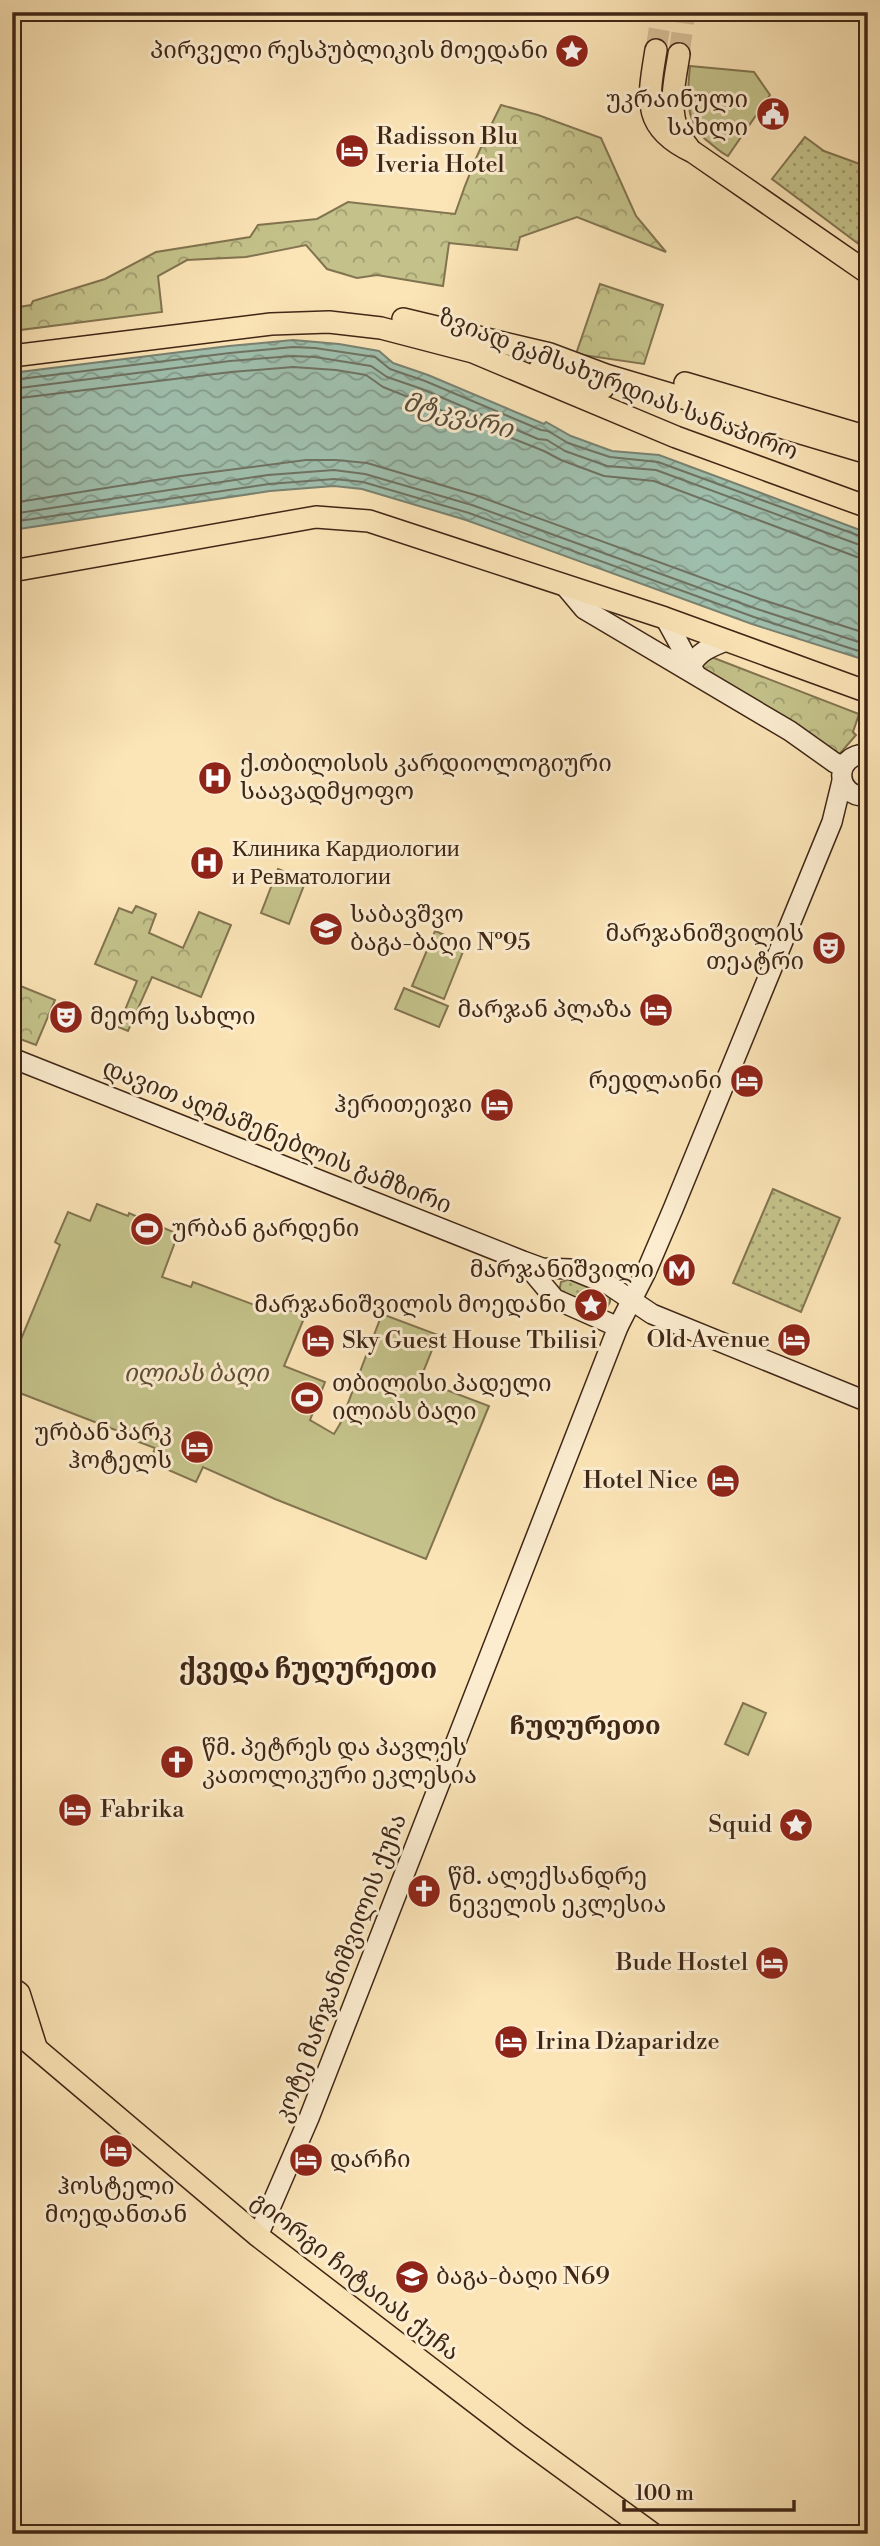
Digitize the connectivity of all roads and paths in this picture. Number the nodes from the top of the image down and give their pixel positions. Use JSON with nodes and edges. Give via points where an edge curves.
{"nodes":[{"id":1,"x":693,"y":152,"type":"junction"},
{"id":2,"x":868,"y":273,"type":"edge"},
{"id":3,"x":12,"y":345,"type":"edge"},
{"id":4,"x":473,"y":352,"type":"junction"},
{"id":5,"x":553,"y":355,"type":"junction"},
{"id":6,"x":12,"y":356,"type":"edge"},
{"id":7,"x":868,"y":437,"type":"edge"},
{"id":8,"x":868,"y":453,"type":"edge"},
{"id":9,"x":868,"y":468,"type":"edge"},
{"id":10,"x":868,"y":507,"type":"edge"},
{"id":11,"x":12,"y":571,"type":"edge"},
{"id":12,"x":563,"y":584,"type":"junction"},
{"id":13,"x":665,"y":618,"type":"junction"},
{"id":14,"x":726,"y":640,"type":"junction"},
{"id":15,"x":693,"y":670,"type":"junction"},
{"id":16,"x":868,"y":692,"type":"edge"},
{"id":17,"x":856,"y":760,"type":"edge"},
{"id":18,"x":864,"y":796,"type":"edge"},
{"id":19,"x":832,"y":822,"type":"junction"},
{"id":20,"x":12,"y":1058,"type":"edge"},
{"id":21,"x":523,"y":1261,"type":"junction"},
{"id":22,"x":559,"y":1268,"type":"junction"},
{"id":23,"x":547,"y":1289,"type":"junction"},
{"id":24,"x":632,"y":1301,"type":"junction"},
{"id":25,"x":618,"y":1327,"type":"junction"},
{"id":26,"x":868,"y":1402,"type":"edge"},
{"id":27,"x":15,"y":2000,"type":"edge"},
{"id":28,"x":12,"y":2028,"type":"edge"},
{"id":29,"x":37,"y":2049,"type":"junction"},
{"id":30,"x":258,"y":2236,"type":"junction"},
{"id":31,"x":653,"y":2534,"type":"edge"}],
"edges":[{"from":1,"to":1,"type":"main road","via":[[672,141],[654,120],[649,96],[656,51],[668,61],[679,55],[672,114],[678,134]]},
{"from":1,"to":2,"type":"main road"},
{"from":3,"to":5,"type":"main road","name":"ზვიად გამსახურდიას სანაპირო","via":[[263,311],[333,309],[379,314]]},
{"from":4,"to":6,"type":"main road","name":"ზვიად გამსახურდიას სანაპირო","via":[[381,328],[297,322]]},
{"from":4,"to":9,"type":"main road","via":[[541,368]]},
{"from":4,"to":10,"type":"main road","name":"ზვიად გამსახურდიას სანაპირო","via":[[676,437]]},
{"from":5,"to":7,"type":"main road","via":[[649,373]]},
{"from":5,"to":8,"type":"main road","name":"ზვიად გამსახურდიას სანაპირო"},
{"from":11,"to":12,"type":"main road","via":[[316,517],[369,521]]},
{"from":12,"to":13,"type":"main road"},
{"from":12,"to":15,"type":"main road","via":[[584,609]]},
{"from":13,"to":14,"type":"main road"},
{"from":13,"to":15,"type":"main road"},
{"from":14,"to":15,"type":"main road","via":[[696,656]]},
{"from":14,"to":16,"type":"main road"},
{"from":15,"to":17,"type":"main road","via":[[835,763]]},
{"from":17,"to":18,"type":"main road","via":[[846,788]]},
{"from":17,"to":19,"type":"main road","name":"კოტე მარჯანიშვილის ქუჩა"},
{"from":18,"to":19,"type":"main road","name":"კოტე მარჯანიშვილის ქუჩა","via":[[846,805]]},
{"from":19,"to":24,"type":"main road","name":"კოტე მარჯანიშვილის ქუჩა"},
{"from":20,"to":21,"type":"main road","name":"დავით აღმაშენებლის გამზირი"},
{"from":21,"to":22,"type":"main road","name":"დავით აღმაშენებლის გამზირი"},
{"from":21,"to":23,"type":"main road","name":"დავით აღმაშენებლის გამზირი"},
{"from":22,"to":23,"type":"main road","via":[[547,1279]]},
{"from":22,"to":24,"type":"main road","via":[[609,1284]]},
{"from":23,"to":25,"type":"main road","via":[[555,1299]]},
{"from":24,"to":25,"type":"main road","name":"კოტე მარჯანიშვილის ქუჩა"},
{"from":24,"to":26,"type":"main road","via":[[652,1314]]},
{"from":25,"to":30,"type":"main road","name":"კოტე მარჯანიშვილის ქუჩა","via":[[309,2118]]},
{"from":27,"to":29,"type":"main road","name":"გიორგი ჩიტაიას ქუჩა"},
{"from":28,"to":29,"type":"main road","name":"გიორგი ჩიტაიას ქუჩა"},
{"from":29,"to":30,"type":"main road","name":"გიორგი ჩიტაიას ქუჩა"},
{"from":30,"to":31,"type":"main road","name":"გიორგი ჩიტაიას ქუჩა"}]}
